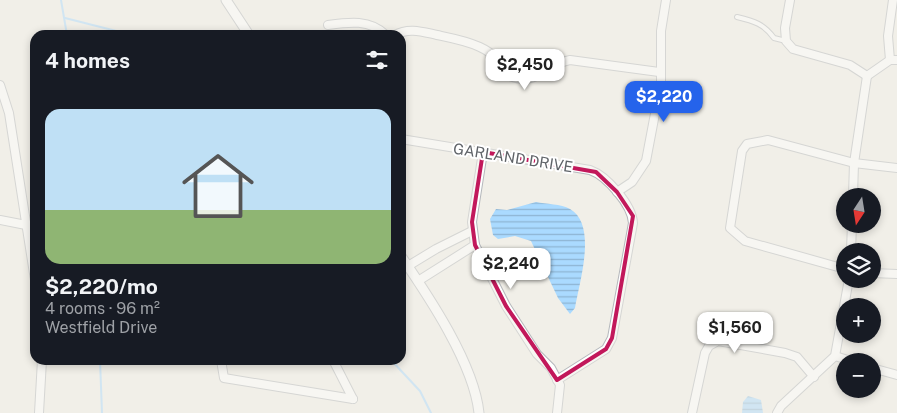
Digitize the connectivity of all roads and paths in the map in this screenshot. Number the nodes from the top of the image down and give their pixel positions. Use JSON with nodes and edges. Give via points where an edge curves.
{"nodes":[{"id":1,"x":226,"y":0,"type":"edge"},
{"id":2,"x":666,"y":0,"type":"edge"},
{"id":3,"x":790,"y":0,"type":"edge"},
{"id":4,"x":893,"y":0,"type":"edge"},
{"id":5,"x":737,"y":17,"type":"dead end"},
{"id":6,"x":328,"y":25,"type":"dead end"},
{"id":7,"x":246,"y":30,"type":"edge"},
{"id":8,"x":379,"y":30,"type":"edge"},
{"id":9,"x":406,"y":30,"type":"edge"},
{"id":10,"x":786,"y":41,"type":"junction"},
{"id":11,"x":894,"y":60,"type":"edge"},
{"id":12,"x":659,"y":72,"type":"junction"},
{"id":13,"x":868,"y":76,"type":"junction"},
{"id":14,"x":1,"y":88,"type":"edge"},
{"id":15,"x":406,"y":140,"type":"edge"},
{"id":16,"x":483,"y":152,"type":"junction"},
{"id":17,"x":854,"y":162,"type":"junction"},
{"id":18,"x":897,"y":168,"type":"edge"},
{"id":19,"x":853,"y":188,"type":"edge"},
{"id":20,"x":617,"y":192,"type":"junction"},
{"id":21,"x":0,"y":220,"type":"edge"},
{"id":22,"x":26,"y":225,"type":"junction"},
{"id":23,"x":472,"y":231,"type":"junction"},
{"id":24,"x":475,"y":245,"type":"junction"},
{"id":25,"x":30,"y":249,"type":"edge"},
{"id":26,"x":436,"y":249,"type":"junction"},
{"id":27,"x":406,"y":263,"type":"edge"},
{"id":28,"x":445,"y":263,"type":"junction"},
{"id":29,"x":408,"y":266,"type":"junction"},
{"id":30,"x":836,"y":266,"type":"edge"},
{"id":31,"x":881,"y":273,"type":"edge"},
{"id":32,"x":897,"y":274,"type":"edge"},
{"id":33,"x":418,"y":281,"type":"junction"},
{"id":34,"x":847,"y":288,"type":"edge"},
{"id":35,"x":835,"y":356,"type":"joint"},
{"id":36,"x":42,"y":365,"type":"edge"},
{"id":37,"x":223,"y":365,"type":"edge"},
{"id":38,"x":335,"y":365,"type":"edge"},
{"id":39,"x":881,"y":371,"type":"edge"},
{"id":40,"x":897,"y":375,"type":"edge"},
{"id":41,"x":814,"y":377,"type":"junction"},
{"id":42,"x":557,"y":380,"type":"junction"},
{"id":43,"x":39,"y":413,"type":"edge"},
{"id":44,"x":479,"y":413,"type":"edge"},
{"id":45,"x":557,"y":413,"type":"edge"},
{"id":46,"x":692,"y":413,"type":"edge"},
{"id":47,"x":777,"y":413,"type":"edge"}],
"edges":[{"from":1,"to":7,"type":"street"},
{"from":2,"to":12,"type":"street"},
{"from":3,"to":10,"type":"street"},
{"from":4,"to":11,"type":"street","via":[[888,36]]},
{"from":5,"to":10,"type":"lane","via":[[766,26],[774,38]]},
{"from":6,"to":8,"type":"street","via":[[352,22],[372,25]]},
{"from":9,"to":12,"type":"street","via":[[469,41],[487,52],[503,67],[505,74],[525,80],[570,60]]},
{"from":10,"to":13,"type":"street","via":[[793,49],[850,65]]},
{"from":11,"to":13,"type":"street"},
{"from":12,"to":20,"type":"street","via":[[661,82],[646,161],[632,182]]},
{"from":13,"to":17,"type":"street"},
{"from":14,"to":22,"type":"street","via":[[9,113]]},
{"from":15,"to":16,"type":"street","name":"GARLAND DRIVE"},
{"from":16,"to":20,"type":"street","name":"GARLAND DRIVE","via":[[590,170],[604,177]]},
{"from":16,"to":23,"type":"street"},
{"from":17,"to":18,"type":"street"},
{"from":17,"to":19,"type":"street"},
{"from":17,"to":30,"type":"street","via":[[768,140],[747,144],[742,151],[730,228],[745,241]]},
{"from":20,"to":42,"type":"street","name":"GARLAND DRIVE","via":[[633,216],[633,223],[612,338],[606,349]]},
{"from":21,"to":22,"type":"street"},
{"from":22,"to":25,"type":"street"},
{"from":23,"to":24,"type":"street"},
{"from":23,"to":26,"type":"street"},
{"from":24,"to":28,"type":"street"},
{"from":24,"to":42,"type":"street","via":[[506,306]]},
{"from":26,"to":28,"type":"street"},
{"from":26,"to":29,"type":"street"},
{"from":27,"to":29,"type":"street"},
{"from":28,"to":33,"type":"street"},
{"from":29,"to":33,"type":"street"},
{"from":31,"to":32,"type":"street"},
{"from":33,"to":44,"type":"street","via":[[470,379]]},
{"from":34,"to":35,"type":"street"},
{"from":35,"to":41,"type":"street"},
{"from":36,"to":43,"type":"street"},
{"from":37,"to":38,"type":"street","via":[[224,378],[352,399]]},
{"from":39,"to":40,"type":"street"},
{"from":41,"to":46,"type":"street","via":[[797,358],[785,353],[718,341],[705,354]]},
{"from":41,"to":47,"type":"street"},
{"from":42,"to":45,"type":"street","via":[[560,385]]}]}
